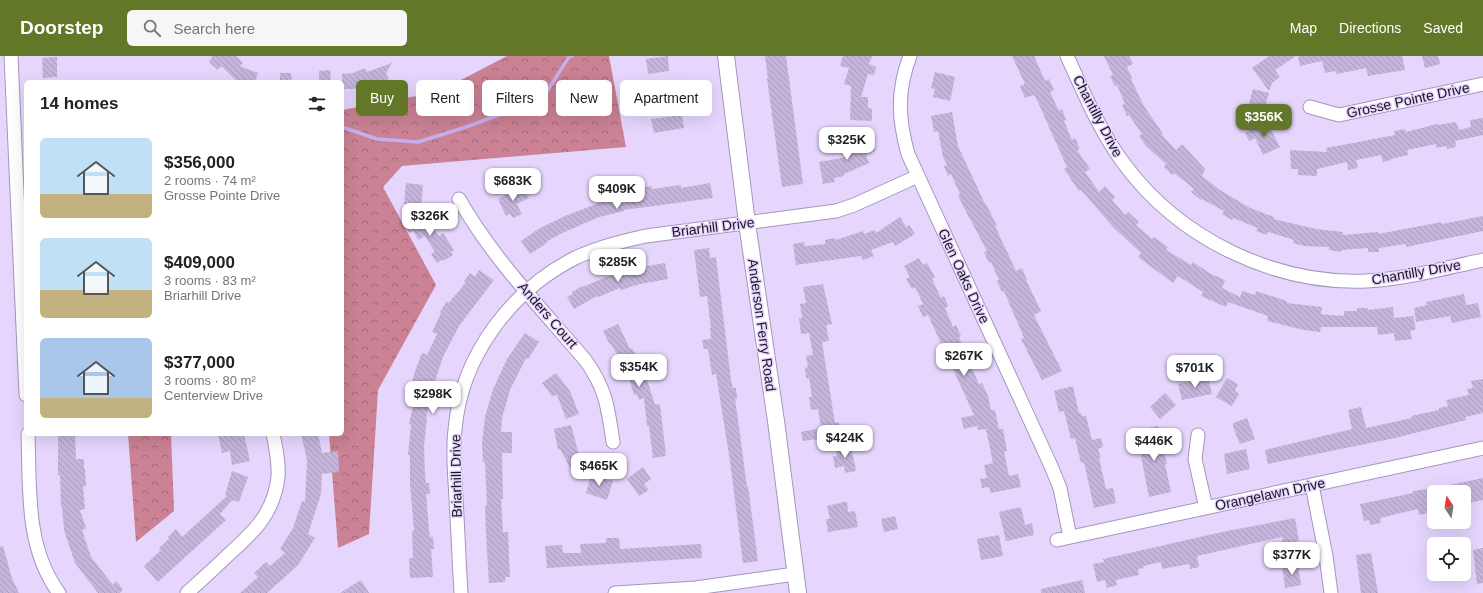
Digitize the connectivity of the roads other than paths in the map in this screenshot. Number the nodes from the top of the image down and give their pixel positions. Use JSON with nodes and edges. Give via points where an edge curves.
{"nodes":[{"id":1,"x":11,"y":56,"type":"edge"},
{"id":2,"x":726,"y":56,"type":"edge"},
{"id":3,"x":910,"y":56,"type":"edge"},
{"id":4,"x":1067,"y":56,"type":"edge"},
{"id":5,"x":1483,"y":84,"type":"edge"},
{"id":6,"x":1310,"y":107,"type":"dead end"},
{"id":7,"x":918,"y":176,"type":"junction"},
{"id":8,"x":459,"y":199,"type":"dead end"},
{"id":9,"x":747,"y":223,"type":"junction"},
{"id":10,"x":1483,"y":260,"type":"edge"},
{"id":11,"x":526,"y":290,"type":"junction"},
{"id":12,"x":24,"y":350,"type":"edge"},
{"id":13,"x":1198,"y":435,"type":"dead end"},
{"id":14,"x":28,"y":436,"type":"edge"},
{"id":15,"x":274,"y":436,"type":"edge"},
{"id":16,"x":613,"y":442,"type":"dead end"},
{"id":17,"x":1483,"y":448,"type":"edge"},
{"id":18,"x":1312,"y":485,"type":"junction"},
{"id":19,"x":1206,"y":508,"type":"junction"},
{"id":20,"x":1070,"y":537,"type":"junction"},
{"id":21,"x":1057,"y":540,"type":"dead end"},
{"id":22,"x":795,"y":574,"type":"junction"},
{"id":23,"x":58,"y":593,"type":"edge"},
{"id":24,"x":187,"y":593,"type":"edge"},
{"id":25,"x":461,"y":593,"type":"edge"},
{"id":26,"x":615,"y":593,"type":"edge"},
{"id":27,"x":798,"y":593,"type":"edge"},
{"id":28,"x":1331,"y":593,"type":"edge"}],
"edges":[{"from":1,"to":12,"type":"street"},
{"from":2,"to":9,"type":"street","name":"Anderson Ferry Road"},
{"from":3,"to":7,"type":"street","name":"Glen Oaks Drive","via":[[902,83],[900,116],[908,154]]},
{"from":4,"to":10,"type":"street","name":"Chantilly Drive","via":[[1108,140],[1125,166],[1169,211],[1210,241],[1232,252],[1285,272],[1310,277],[1366,281],[1398,278]]},
{"from":5,"to":6,"type":"street","name":"Grosse Pointe Drive","via":[[1339,115]]},
{"from":7,"to":9,"type":"street","name":"Briarhill Drive","via":[[854,206],[836,211]]},
{"from":7,"to":20,"type":"street","name":"Glen Oaks Drive","via":[[1052,466],[1060,488]]},
{"from":8,"to":11,"type":"street","name":"Anders Court","via":[[489,247]]},
{"from":9,"to":11,"type":"street","name":"Briarhill Drive","via":[[619,242],[577,257]]},
{"from":9,"to":22,"type":"street","name":"Anderson Ferry Road"},
{"from":11,"to":16,"type":"street","name":"Anders Court","via":[[596,375],[608,406]]},
{"from":11,"to":25,"type":"street","name":"Briarhill Drive","via":[[490,332],[476,356],[465,381],[458,408],[454,430],[454,457]]},
{"from":13,"to":19,"type":"street","via":[[1195,459]]},
{"from":14,"to":23,"type":"street","via":[[32,524],[36,546],[43,566]]},
{"from":15,"to":24,"type":"street","via":[[278,476],[270,507],[262,522]]},
{"from":17,"to":18,"type":"street","name":"Orangelawn Drive"},
{"from":18,"to":19,"type":"street","name":"Orangelawn Drive"},
{"from":18,"to":28,"type":"street"},
{"from":19,"to":20,"type":"street","name":"Orangelawn Drive"},
{"from":20,"to":21,"type":"street","name":"Orangelawn Drive"},
{"from":22,"to":26,"type":"street","via":[[696,588]]},
{"from":22,"to":27,"type":"street","name":"Anderson Ferry Road"}]}
